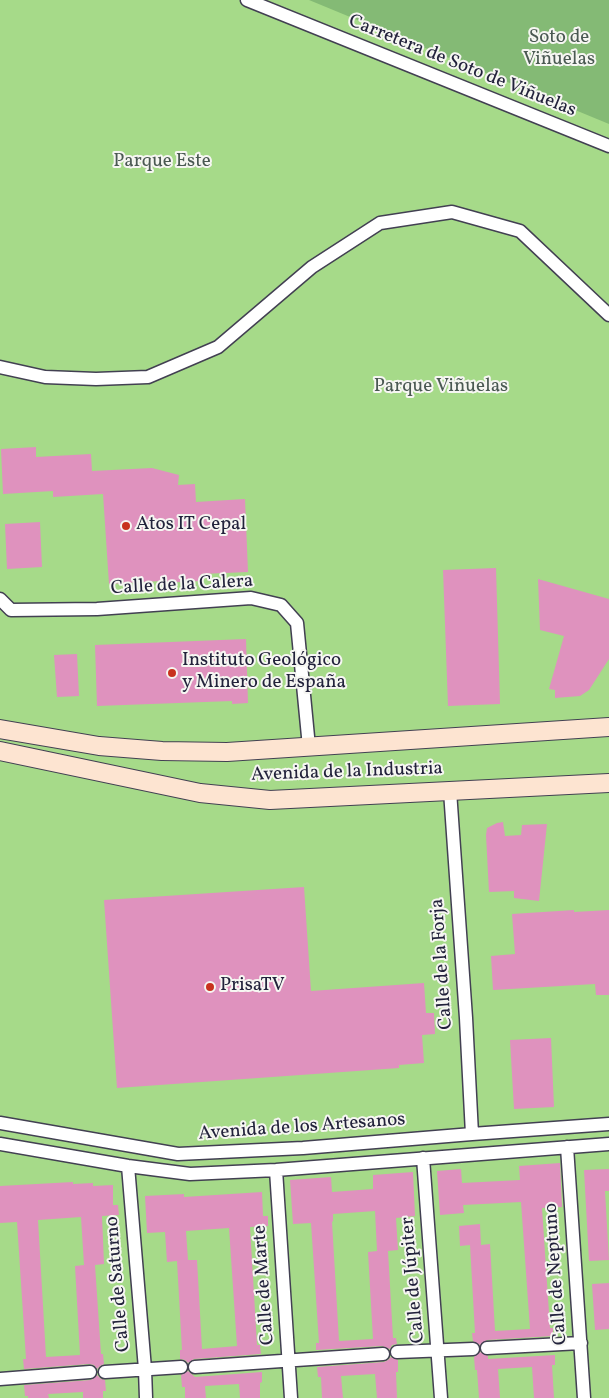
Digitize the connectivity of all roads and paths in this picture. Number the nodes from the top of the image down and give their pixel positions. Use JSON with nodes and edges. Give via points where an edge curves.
{"nodes":[{"id":1,"x":246,"y":0,"type":"edge"},
{"id":2,"x":609,"y":146,"type":"edge"},
{"id":3,"x":609,"y":315,"type":"edge"},
{"id":4,"x":0,"y":367,"type":"edge"},
{"id":5,"x":0,"y":599,"type":"edge"},
{"id":6,"x":606,"y":723,"type":"edge"},
{"id":7,"x":0,"y":729,"type":"edge"},
{"id":8,"x":309,"y":747,"type":"junction"},
{"id":9,"x":0,"y":751,"type":"edge"},
{"id":10,"x":605,"y":786,"type":"edge"},
{"id":11,"x":450,"y":791,"type":"junction"},
{"id":12,"x":0,"y":1123,"type":"edge"},
{"id":13,"x":609,"y":1124,"type":"edge"},
{"id":14,"x":472,"y":1134,"type":"junction"},
{"id":15,"x":0,"y":1144,"type":"edge"},
{"id":16,"x":609,"y":1144,"type":"edge"},
{"id":17,"x":567,"y":1147,"type":"junction"},
{"id":18,"x":423,"y":1158,"type":"junction"},
{"id":19,"x":128,"y":1166,"type":"junction"},
{"id":20,"x":276,"y":1170,"type":"junction"},
{"id":21,"x":580,"y":1343,"type":"junction"},
{"id":22,"x":473,"y":1348,"type":"dead end"},
{"id":23,"x":487,"y":1348,"type":"dead end"},
{"id":24,"x":439,"y":1350,"type":"junction"},
{"id":25,"x":397,"y":1352,"type":"dead end"},
{"id":26,"x":383,"y":1354,"type":"dead end"},
{"id":27,"x":289,"y":1361,"type":"junction"},
{"id":28,"x":181,"y":1367,"type":"dead end"},
{"id":29,"x":195,"y":1367,"type":"dead end"},
{"id":30,"x":145,"y":1369,"type":"junction"},
{"id":31,"x":90,"y":1372,"type":"dead end"},
{"id":32,"x":104,"y":1372,"type":"dead end"},
{"id":33,"x":0,"y":1379,"type":"edge"},
{"id":34,"x":146,"y":1398,"type":"edge"},
{"id":35,"x":291,"y":1398,"type":"edge"},
{"id":36,"x":441,"y":1398,"type":"edge"},
{"id":37,"x":584,"y":1398,"type":"edge"}],
"edges":[{"from":1,"to":2,"type":"street","name":"Carretera de Soto de Viñuelas"},
{"from":3,"to":4,"type":"street","via":[[520,231],[452,212],[380,223],[312,267],[218,347],[148,377],[46,377]]},
{"from":5,"to":8,"type":"street","name":"Calle de la Calera","via":[[11,610],[97,609],[251,598],[281,605],[297,623]]},
{"from":6,"to":8,"type":"street","name":"Avenida de la Industria"},
{"from":7,"to":8,"type":"street","name":"Avenida de la Industria","via":[[99,746],[162,751],[227,752]]},
{"from":9,"to":11,"type":"street","name":"Avenida de la Industria","via":[[200,793],[270,800]]},
{"from":10,"to":11,"type":"street","name":"Avenida de la Industria"},
{"from":11,"to":14,"type":"street","name":"Calle de la Forja"},
{"from":12,"to":14,"type":"street","name":"Avenida de los Artesanos","via":[[178,1154]]},
{"from":13,"to":14,"type":"street","name":"Avenida de los Artesanos"},
{"from":15,"to":19,"type":"street","name":"Avenida de los Artesanos"},
{"from":16,"to":17,"type":"street","name":"Avenida de los Artesanos"},
{"from":17,"to":18,"type":"street","name":"Avenida de los Artesanos"},
{"from":17,"to":21,"type":"street","name":"Calle de Neptuno"},
{"from":18,"to":20,"type":"street","name":"Avenida de los Artesanos"},
{"from":18,"to":24,"type":"street","name":"Calle de Júpiter"},
{"from":19,"to":20,"type":"street","name":"Avenida de los Artesanos","via":[[190,1174]]},
{"from":19,"to":30,"type":"street","name":"Calle de Saturno"},
{"from":20,"to":27,"type":"street","name":"Calle de Marte"},
{"from":21,"to":23,"type":"street"},
{"from":21,"to":37,"type":"street","name":"Calle de Neptuno"},
{"from":22,"to":24,"type":"street"},
{"from":24,"to":25,"type":"street"},
{"from":24,"to":36,"type":"street","name":"Calle de Júpiter"},
{"from":26,"to":27,"type":"street"},
{"from":27,"to":29,"type":"street"},
{"from":27,"to":35,"type":"street","name":"Calle de Marte"},
{"from":28,"to":30,"type":"street"},
{"from":30,"to":32,"type":"street"},
{"from":30,"to":34,"type":"street","name":"Calle de Saturno"},
{"from":31,"to":33,"type":"street"}]}
